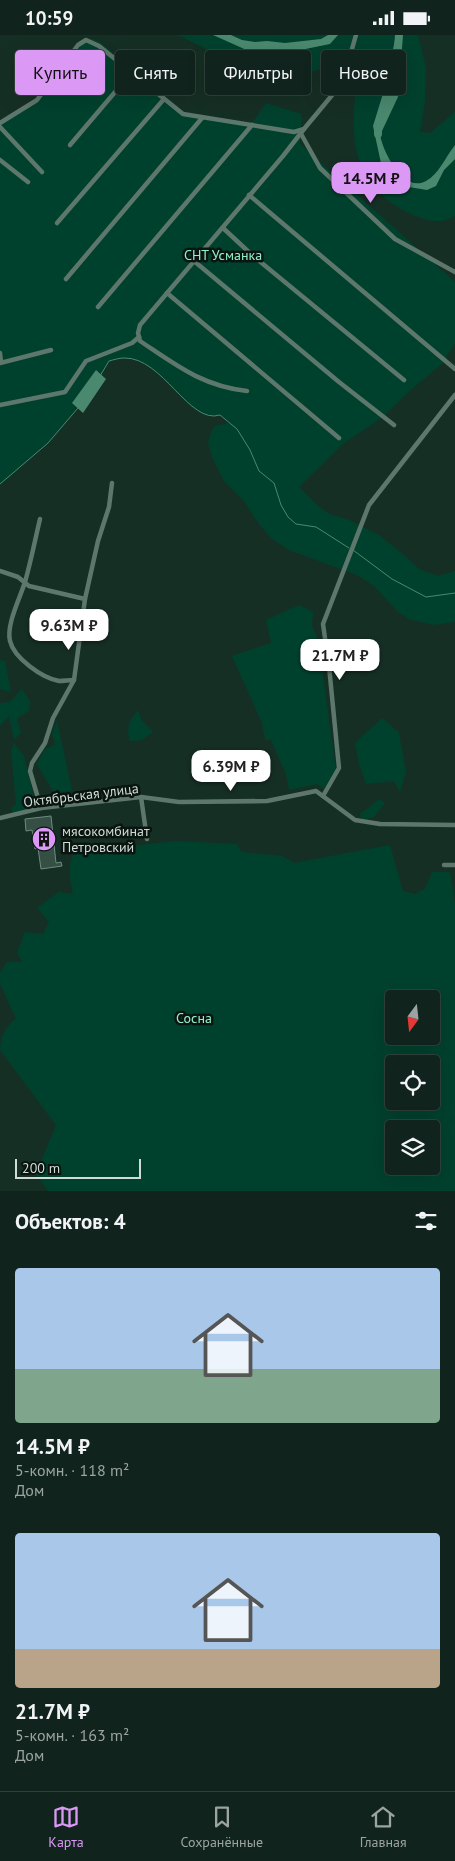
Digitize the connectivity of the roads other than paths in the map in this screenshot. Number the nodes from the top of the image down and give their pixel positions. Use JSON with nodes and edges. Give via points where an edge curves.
{"nodes":[{"id":1,"x":356,"y":35,"type":"edge"},
{"id":2,"x":115,"y":58,"type":"edge"},
{"id":3,"x":115,"y":92,"type":"edge"},
{"id":4,"x":159,"y":95,"type":"edge"},
{"id":5,"x":164,"y":99,"type":"junction"},
{"id":6,"x":202,"y":118,"type":"junction"},
{"id":7,"x":0,"y":123,"type":"edge"},
{"id":8,"x":252,"y":125,"type":"junction"},
{"id":9,"x":0,"y":127,"type":"edge"},
{"id":10,"x":301,"y":130,"type":"junction"},
{"id":11,"x":70,"y":145,"type":"dead end"},
{"id":12,"x":0,"y":160,"type":"edge"},
{"id":13,"x":42,"y":172,"type":"dead end"},
{"id":14,"x":28,"y":182,"type":"dead end"},
{"id":15,"x":249,"y":195,"type":"junction"},
{"id":16,"x":57,"y":223,"type":"dead end"},
{"id":17,"x":223,"y":228,"type":"junction"},
{"id":18,"x":194,"y":261,"type":"junction"},
{"id":19,"x":455,"y":272,"type":"edge"},
{"id":20,"x":66,"y":279,"type":"dead end"},
{"id":21,"x":167,"y":293,"type":"junction"},
{"id":22,"x":98,"y":307,"type":"dead end"},
{"id":23,"x":139,"y":337,"type":"junction"},
{"id":24,"x":50,"y":350,"type":"dead end"},
{"id":25,"x":0,"y":353,"type":"edge"},
{"id":26,"x":0,"y":362,"type":"edge"},
{"id":27,"x":455,"y":369,"type":"edge"},
{"id":28,"x":404,"y":380,"type":"dead end"},
{"id":29,"x":247,"y":391,"type":"dead end"},
{"id":30,"x":455,"y":395,"type":"edge"},
{"id":31,"x":0,"y":405,"type":"edge"},
{"id":32,"x":394,"y":425,"type":"dead end"},
{"id":33,"x":339,"y":438,"type":"dead end"},
{"id":34,"x":112,"y":483,"type":"dead end"},
{"id":35,"x":40,"y":519,"type":"dead end"},
{"id":36,"x":0,"y":571,"type":"edge"},
{"id":37,"x":25,"y":582,"type":"junction"},
{"id":38,"x":85,"y":599,"type":"junction"},
{"id":39,"x":74,"y":680,"type":"junction"},
{"id":40,"x":323,"y":796,"type":"junction"},
{"id":41,"x":141,"y":797,"type":"junction"},
{"id":42,"x":41,"y":808,"type":"junction"},
{"id":43,"x":0,"y":818,"type":"edge"},
{"id":44,"x":455,"y":825,"type":"edge"},
{"id":45,"x":147,"y":839,"type":"dead end"},
{"id":46,"x":444,"y":865,"type":"dead end"},
{"id":47,"x":455,"y":865,"type":"edge"}],
"edges":[{"from":1,"to":10,"type":"street","via":[[344,77],[330,100]]},
{"from":2,"to":7,"type":"street","via":[[96,43],[81,42],[37,100]]},
{"from":3,"to":11,"type":"street"},
{"from":4,"to":5,"type":"street"},
{"from":5,"to":6,"type":"street","via":[[183,114]]},
{"from":5,"to":16,"type":"street"},
{"from":6,"to":8,"type":"street"},
{"from":6,"to":20,"type":"street"},
{"from":8,"to":10,"type":"street","via":[[288,132]]},
{"from":8,"to":22,"type":"street"},
{"from":9,"to":13,"type":"street"},
{"from":10,"to":15,"type":"street"},
{"from":10,"to":19,"type":"street","via":[[320,168],[395,239]]},
{"from":12,"to":14,"type":"street"},
{"from":15,"to":17,"type":"street"},
{"from":15,"to":27,"type":"street"},
{"from":17,"to":18,"type":"street"},
{"from":17,"to":28,"type":"street"},
{"from":18,"to":21,"type":"street"},
{"from":18,"to":32,"type":"street"},
{"from":21,"to":23,"type":"street","via":[[140,325]]},
{"from":21,"to":33,"type":"street"},
{"from":23,"to":29,"type":"street","via":[[140,341],[184,371],[226,388]]},
{"from":23,"to":31,"type":"street","via":[[132,343],[86,361],[65,392]]},
{"from":24,"to":26,"type":"street"},
{"from":25,"to":26,"type":"street"},
{"from":30,"to":40,"type":"street","via":[[369,505],[323,624],[339,768]]},
{"from":34,"to":38,"type":"street","via":[[109,507]]},
{"from":35,"to":37,"type":"street"},
{"from":36,"to":37,"type":"street"},
{"from":37,"to":38,"type":"street","via":[[29,586]]},
{"from":37,"to":39,"type":"street","via":[[10,629],[14,650],[47,677],[60,681]]},
{"from":38,"to":39,"type":"street"},
{"from":39,"to":42,"type":"street","via":[[53,718],[45,743],[32,763],[30,771]]},
{"from":40,"to":41,"type":"street","name":"Октябрьская улица","via":[[316,791],[267,801],[179,802]]},
{"from":40,"to":44,"type":"street","via":[[355,820],[380,825]]},
{"from":41,"to":42,"type":"street","name":"Октябрьская улица"},
{"from":41,"to":45,"type":"street"},
{"from":42,"to":43,"type":"street","name":"Октябрьская улица"},
{"from":46,"to":47,"type":"street"}]}
